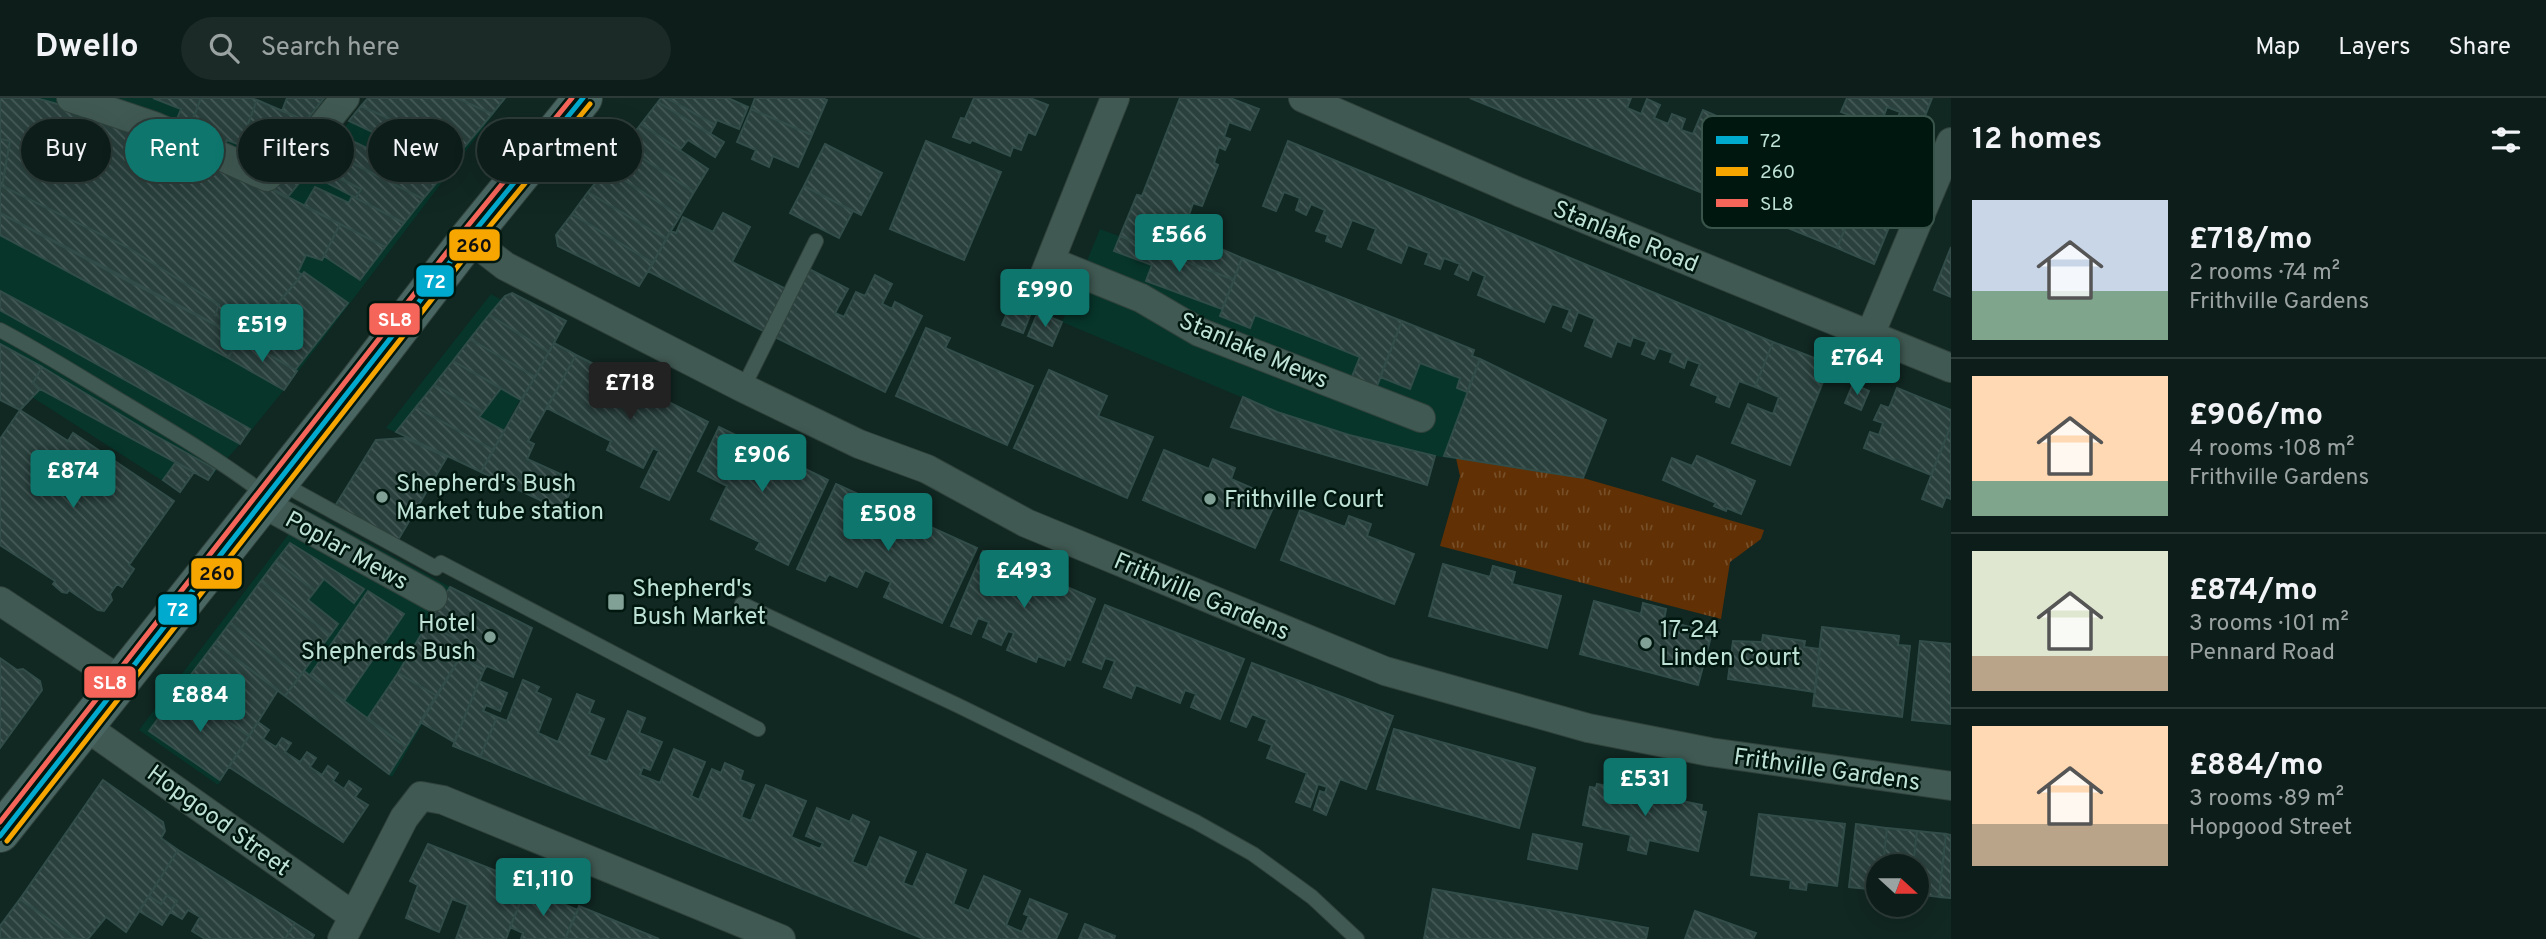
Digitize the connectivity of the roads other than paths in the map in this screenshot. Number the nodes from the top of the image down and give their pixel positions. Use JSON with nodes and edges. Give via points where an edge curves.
{"nodes":[{"id":1,"x":71,"y":98,"type":"edge"},
{"id":2,"x":345,"y":98,"type":"edge"},
{"id":3,"x":583,"y":98,"type":"edge"},
{"id":4,"x":1115,"y":98,"type":"edge"},
{"id":5,"x":1303,"y":98,"type":"edge"},
{"id":6,"x":1951,"y":142,"type":"edge"},
{"id":7,"x":1934,"y":183,"type":"edge"},
{"id":8,"x":1915,"y":228,"type":"edge"},
{"id":9,"x":469,"y":238,"type":"junction"},
{"id":10,"x":816,"y":241,"type":"dead end"},
{"id":11,"x":1050,"y":261,"type":"junction"},
{"id":12,"x":1036,"y":296,"type":"dead end"},
{"id":13,"x":0,"y":330,"type":"edge"},
{"id":14,"x":1870,"y":335,"type":"junction"},
{"id":15,"x":1951,"y":368,"type":"edge"},
{"id":16,"x":743,"y":388,"type":"junction"},
{"id":17,"x":1421,"y":418,"type":"dead end"},
{"id":18,"x":269,"y":494,"type":"junction"},
{"id":19,"x":433,"y":597,"type":"dead end"},
{"id":20,"x":0,"y":601,"type":"edge"},
{"id":21,"x":742,"y":604,"type":"dead end"},
{"id":22,"x":121,"y":681,"type":"junction"},
{"id":23,"x":85,"y":726,"type":"junction"},
{"id":24,"x":758,"y":729,"type":"dead end"},
{"id":25,"x":1951,"y":786,"type":"edge"},
{"id":26,"x":1,"y":833,"type":"edge"},
{"id":27,"x":347,"y":927,"type":"edge"},
{"id":28,"x":781,"y":939,"type":"edge"},
{"id":29,"x":1357,"y":939,"type":"edge"}],
"edges":[{"from":1,"to":2,"type":"street","via":[[154,126],[267,177],[286,157],[299,156]]},
{"from":3,"to":9,"type":"main road"},
{"from":4,"to":11,"type":"street"},
{"from":5,"to":14,"type":"street","name":"Stanlake Road"},
{"from":6,"to":7,"type":"street"},
{"from":8,"to":14,"type":"street"},
{"from":9,"to":16,"type":"street","name":"Frithville Gardens","via":[[505,266]]},
{"from":9,"to":18,"type":"main road"},
{"from":10,"to":16,"type":"lane"},
{"from":11,"to":12,"type":"street"},
{"from":11,"to":17,"type":"street","name":"Stanlake Mews","via":[[1141,298],[1199,332]]},
{"from":13,"to":18,"type":"lane"},
{"from":14,"to":15,"type":"street","name":"Stanlake Road"},
{"from":16,"to":25,"type":"street","name":"Frithville Gardens","via":[[859,444],[927,468],[1026,523],[1385,671],[1588,728],[1710,752]]},
{"from":18,"to":19,"type":"street","name":"Poplar Mews"},
{"from":18,"to":22,"type":"main road"},
{"from":18,"to":24,"type":"lane","via":[[436,568],[441,563]]},
{"from":20,"to":22,"type":"street"},
{"from":21,"to":29,"type":"lane","via":[[1196,822],[1254,854],[1312,897]]},
{"from":22,"to":23,"type":"main road"},
{"from":23,"to":26,"type":"main road"},
{"from":23,"to":27,"type":"street","name":"Hopgood Street"},
{"from":27,"to":28,"type":"street","via":[[404,818],[421,796],[443,800]]}]}
